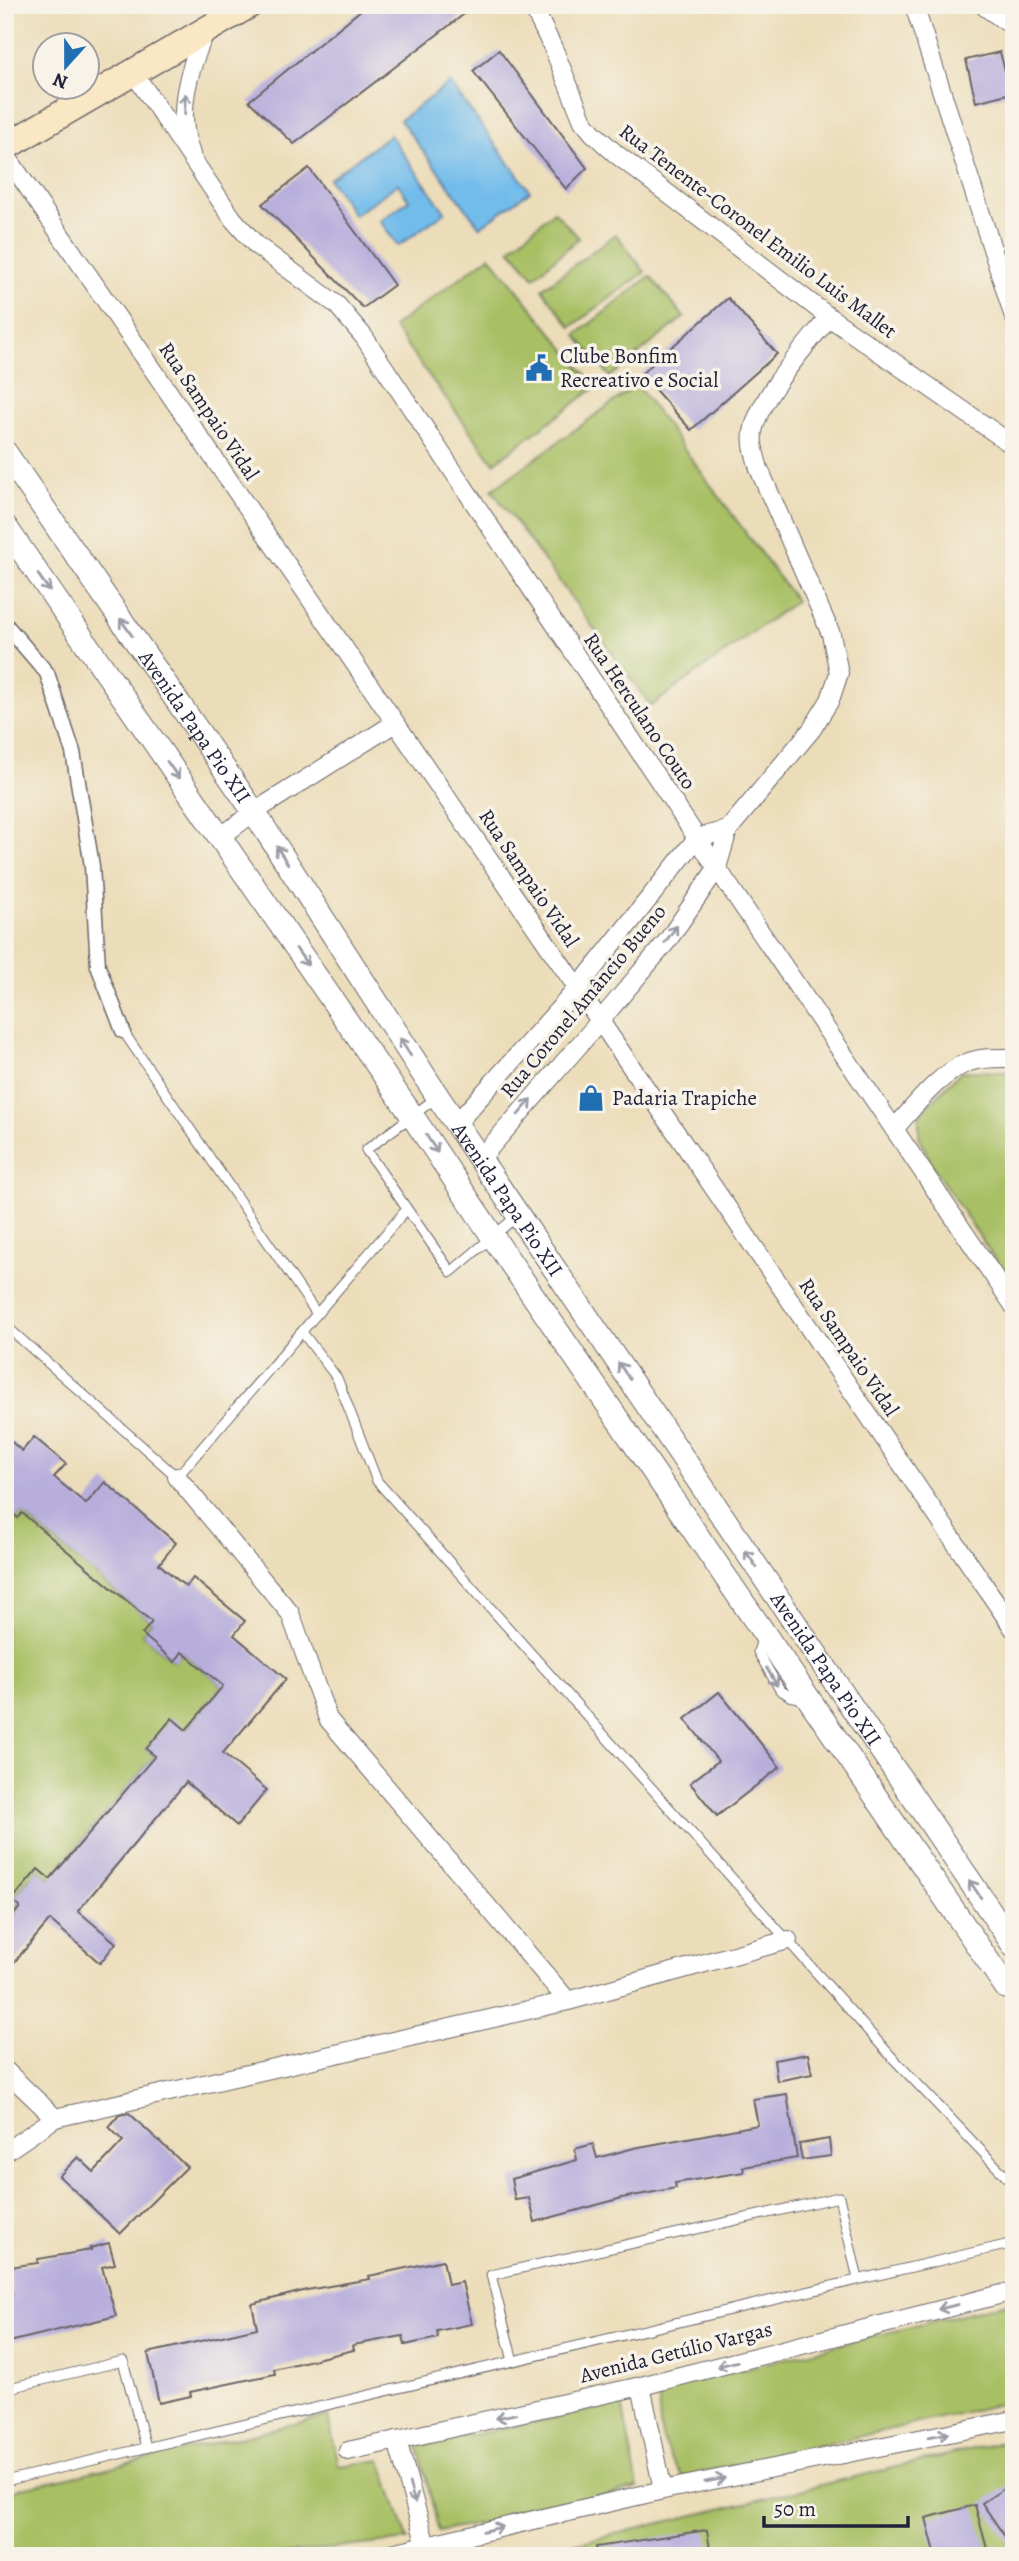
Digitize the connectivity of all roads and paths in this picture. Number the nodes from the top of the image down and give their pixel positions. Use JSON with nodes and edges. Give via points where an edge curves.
{"nodes":[{"id":1,"x":249,"y":5,"type":"edge"},
{"id":2,"x":532,"y":5,"type":"edge"},
{"id":3,"x":914,"y":5,"type":"edge"},
{"id":4,"x":987,"y":5,"type":"edge"},
{"id":5,"x":1014,"y":24,"type":"edge"},
{"id":6,"x":206,"y":30,"type":"junction"},
{"id":7,"x":132,"y":72,"type":"junction"},
{"id":8,"x":5,"y":146,"type":"edge"},
{"id":9,"x":5,"y":154,"type":"edge"},
{"id":10,"x":198,"y":170,"type":"junction"},
{"id":11,"x":829,"y":317,"type":"junction"},
{"id":12,"x":1014,"y":317,"type":"edge"},
{"id":13,"x":1014,"y":446,"type":"edge"},
{"id":14,"x":5,"y":452,"type":"edge"},
{"id":15,"x":5,"y":527,"type":"edge"},
{"id":16,"x":5,"y":624,"type":"edge"},
{"id":17,"x":395,"y":723,"type":"junction"},
{"id":18,"x":254,"y":812,"type":"junction"},
{"id":19,"x":728,"y":830,"type":"junction"},
{"id":20,"x":219,"y":838,"type":"junction"},
{"id":21,"x":697,"y":838,"type":"junction"},
{"id":22,"x":717,"y":868,"type":"junction"},
{"id":23,"x":577,"y":989,"type":"junction"},
{"id":24,"x":600,"y":1021,"type":"junction"},
{"id":25,"x":123,"y":1031,"type":"joint"},
{"id":26,"x":1014,"y":1058,"type":"edge"},
{"id":27,"x":438,"y":1097,"type":"junction"},
{"id":28,"x":413,"y":1117,"type":"junction"},
{"id":29,"x":456,"y":1124,"type":"junction"},
{"id":30,"x":894,"y":1129,"type":"junction"},
{"id":31,"x":480,"y":1158,"type":"junction"},
{"id":32,"x":406,"y":1210,"type":"junction"},
{"id":33,"x":518,"y":1216,"type":"junction"},
{"id":34,"x":493,"y":1237,"type":"junction"},
{"id":35,"x":1014,"y":1306,"type":"edge"},
{"id":36,"x":317,"y":1314,"type":"junction"},
{"id":37,"x":5,"y":1325,"type":"edge"},
{"id":38,"x":302,"y":1332,"type":"junction"},
{"id":39,"x":690,"y":1468,"type":"junction"},
{"id":40,"x":177,"y":1477,"type":"junction"},
{"id":41,"x":663,"y":1486,"type":"junction"},
{"id":42,"x":1014,"y":1629,"type":"edge"},
{"id":43,"x":872,"y":1737,"type":"junction"},
{"id":44,"x":846,"y":1754,"type":"junction"},
{"id":45,"x":788,"y":1940,"type":"junction"},
{"id":46,"x":1014,"y":1946,"type":"edge"},
{"id":47,"x":1011,"y":1989,"type":"edge"},
{"id":48,"x":568,"y":2001,"type":"junction"},
{"id":49,"x":5,"y":2070,"type":"edge"},
{"id":50,"x":55,"y":2118,"type":"junction"},
{"id":51,"x":5,"y":2152,"type":"edge"},
{"id":52,"x":1014,"y":2185,"type":"edge"},
{"id":53,"x":1014,"y":2243,"type":"edge"},
{"id":54,"x":858,"y":2279,"type":"junction"},
{"id":55,"x":1014,"y":2291,"type":"edge"},
{"id":56,"x":513,"y":2361,"type":"junction"},
{"id":57,"x":641,"y":2386,"type":"junction"},
{"id":58,"x":5,"y":2389,"type":"edge"},
{"id":59,"x":1014,"y":2420,"type":"edge"},
{"id":60,"x":397,"y":2440,"type":"junction"},
{"id":61,"x":146,"y":2447,"type":"junction"},
{"id":62,"x":348,"y":2451,"type":"dead end"},
{"id":63,"x":5,"y":2480,"type":"edge"},
{"id":64,"x":663,"y":2490,"type":"junction"},
{"id":65,"x":426,"y":2545,"type":"junction"},
{"id":66,"x":379,"y":2556,"type":"edge"}],
"edges":[{"from":1,"to":6,"type":"main road"},
{"from":2,"to":11,"type":"street","name":"Rua Tenente-Coronel Emilio Luis Mallet","via":[[574,103],[593,133]]},
{"from":3,"to":12,"type":"street"},
{"from":4,"to":5,"type":"street"},
{"from":6,"to":7,"type":"main road"},
{"from":10,"to":6,"type":"street","name":"Rua Herculano Couto","one_way":true,"via":[[185,123],[186,81]]},
{"from":7,"to":8,"type":"main road"},
{"from":7,"to":10,"type":"street","name":"Rua Herculano Couto"},
{"from":9,"to":17,"type":"street","name":"Rua Sampaio Vidal"},
{"from":10,"to":21,"type":"street","name":"Rua Herculano Couto","via":[[256,245],[337,305],[363,337]]},
{"from":11,"to":13,"type":"street","name":"Rua Tenente-Coronel Emilio Luis Mallet"},
{"from":11,"to":19,"type":"street","via":[[765,402],[753,432],[753,450],[831,634],[839,673],[830,701],[812,729]]},
{"from":18,"to":14,"type":"street","name":"Avenida Papa Pio XII","one_way":true},
{"from":15,"to":20,"type":"street","name":"Avenida Papa Pio XII","one_way":true},
{"from":16,"to":25,"type":"street","via":[[47,673],[73,752],[92,866],[98,966]]},
{"from":17,"to":18,"type":"street"},
{"from":17,"to":23,"type":"street","name":"Rua Sampaio Vidal"},
{"from":18,"to":20,"type":"street"},
{"from":27,"to":18,"type":"street","name":"Avenida Papa Pio XII","one_way":true},
{"from":19,"to":21,"type":"street"},
{"from":19,"to":22,"type":"street","name":"Rua Coronel Amâncio Bueno"},
{"from":20,"to":28,"type":"street","name":"Avenida Papa Pio XII","one_way":true},
{"from":21,"to":22,"type":"street","name":"Rua Herculano Couto"},
{"from":21,"to":23,"type":"street","name":"Rua Coronel Amâncio Bueno"},
{"from":24,"to":22,"type":"street","name":"Rua Coronel Amâncio Bueno","one_way":true,"via":[[668,940]]},
{"from":22,"to":30,"type":"street","name":"Rua Herculano Couto"},
{"from":23,"to":24,"type":"street","name":"Rua Sampaio Vidal"},
{"from":23,"to":29,"type":"street","name":"Rua Coronel Amâncio Bueno"},
{"from":31,"to":24,"type":"street","name":"Rua Coronel Amâncio Bueno","one_way":true},
{"from":24,"to":42,"type":"street","name":"Rua Sampaio Vidal"},
{"from":25,"to":36,"type":"lane"},
{"from":26,"to":30,"type":"street","via":[[978,1059],[961,1066],[930,1089]]},
{"from":27,"to":28,"type":"lane"},
{"from":27,"to":29,"type":"street","name":"Avenida Papa Pio XII"},
{"from":28,"to":32,"type":"lane","via":[[366,1150]]},
{"from":28,"to":34,"type":"street","name":"Avenida Papa Pio XII","one_way":true},
{"from":29,"to":31,"type":"street","name":"Avenida Papa Pio XII"},
{"from":30,"to":35,"type":"street","name":"Rua Herculano Couto"},
{"from":31,"to":33,"type":"street","name":"Avenida Papa Pio XII"},
{"from":32,"to":34,"type":"lane","via":[[451,1272]]},
{"from":32,"to":36,"type":"lane"},
{"from":33,"to":34,"type":"lane"},
{"from":39,"to":33,"type":"street","name":"Avenida Papa Pio XII","one_way":true},
{"from":34,"to":41,"type":"street","name":"Avenida Papa Pio XII"},
{"from":36,"to":38,"type":"lane"},
{"from":37,"to":40,"type":"lane"},
{"from":38,"to":40,"type":"lane"},
{"from":38,"to":45,"type":"lane","via":[[337,1378],[377,1481]]},
{"from":39,"to":41,"type":"street"},
{"from":43,"to":39,"type":"street","name":"Avenida Papa Pio XII","one_way":true},
{"from":40,"to":48,"type":"street","via":[[290,1614],[328,1719]]},
{"from":41,"to":44,"type":"street","name":"Avenida Papa Pio XII","one_way":true},
{"from":43,"to":44,"type":"street"},
{"from":46,"to":43,"type":"street","name":"Avenida Papa Pio XII","one_way":true},
{"from":44,"to":47,"type":"street","name":"Avenida Papa Pio XII"},
{"from":45,"to":48,"type":"street"},
{"from":45,"to":52,"type":"lane"},
{"from":48,"to":50,"type":"street"},
{"from":49,"to":50,"type":"street"},
{"from":50,"to":51,"type":"street"},
{"from":53,"to":54,"type":"lane"},
{"from":54,"to":56,"type":"lane"},
{"from":54,"to":56,"type":"lane","via":[[839,2197],[491,2275]]},
{"from":55,"to":57,"type":"street","name":"Avenida Getúlio Vargas","one_way":true},
{"from":56,"to":61,"type":"lane"},
{"from":57,"to":60,"type":"street","name":"Avenida Getúlio Vargas","one_way":true},
{"from":57,"to":64,"type":"street"},
{"from":58,"to":61,"type":"lane","via":[[123,2361]]},
{"from":64,"to":59,"type":"street","one_way":true},
{"from":60,"to":62,"type":"street","name":"Avenida Getúlio Vargas"},
{"from":60,"to":65,"type":"street","one_way":true},
{"from":61,"to":63,"type":"lane"},
{"from":65,"to":64,"type":"street","one_way":true},
{"from":65,"to":66,"type":"street"}]}
